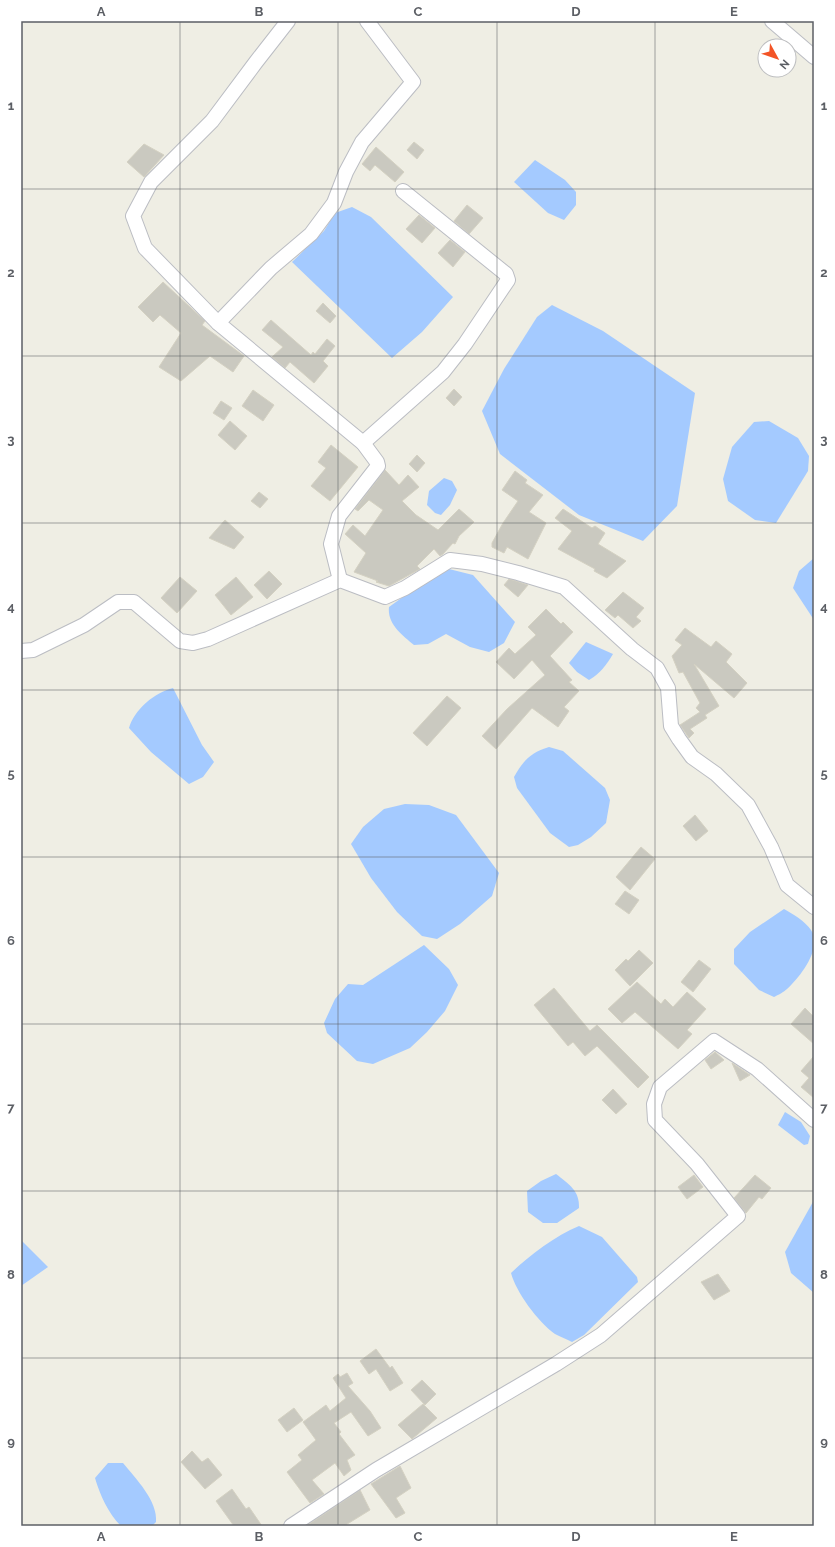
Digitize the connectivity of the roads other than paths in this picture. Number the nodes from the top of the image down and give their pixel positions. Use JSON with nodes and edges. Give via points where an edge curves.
{"nodes":[{"id":1,"x":288,"y":21,"type":"edge"},
{"id":2,"x":367,"y":21,"type":"edge"},
{"id":3,"x":772,"y":21,"type":"edge"},
{"id":4,"x":814,"y":57,"type":"edge"},
{"id":5,"x":403,"y":191,"type":"dead end"},
{"id":6,"x":218,"y":323,"type":"junction"},
{"id":7,"x":363,"y":443,"type":"junction"},
{"id":8,"x":340,"y":580,"type":"junction"},
{"id":9,"x":21,"y":651,"type":"edge"},
{"id":10,"x":814,"y":907,"type":"edge"},
{"id":11,"x":814,"y":1120,"type":"edge"},
{"id":12,"x":291,"y":1526,"type":"edge"}],
"edges":[{"from":1,"to":6,"type":"street","via":[[212,121],[151,182],[133,216],[145,248]]},
{"from":2,"to":6,"type":"street","via":[[413,82],[362,142],[346,172],[334,203],[311,234],[271,268]]},
{"from":3,"to":4,"type":"street"},
{"from":5,"to":7,"type":"street","via":[[506,274],[508,280],[443,372]]},
{"from":6,"to":7,"type":"street"},
{"from":7,"to":8,"type":"street","via":[[378,466],[339,516],[331,544]]},
{"from":8,"to":9,"type":"street","via":[[208,639],[193,643],[180,641],[134,602],[118,602],[84,625],[33,650]]},
{"from":8,"to":10,"type":"street","via":[[385,597],[405,588],[450,560],[482,564],[564,587],[627,645],[657,668],[668,688],[671,726],[679,739],[692,757],[716,774],[748,805],[771,847],[787,884]]},
{"from":11,"to":12,"type":"street","via":[[757,1068],[714,1042],[660,1087],[654,1104],[655,1120],[697,1164],[738,1216],[601,1335],[376,1470]]}]}
